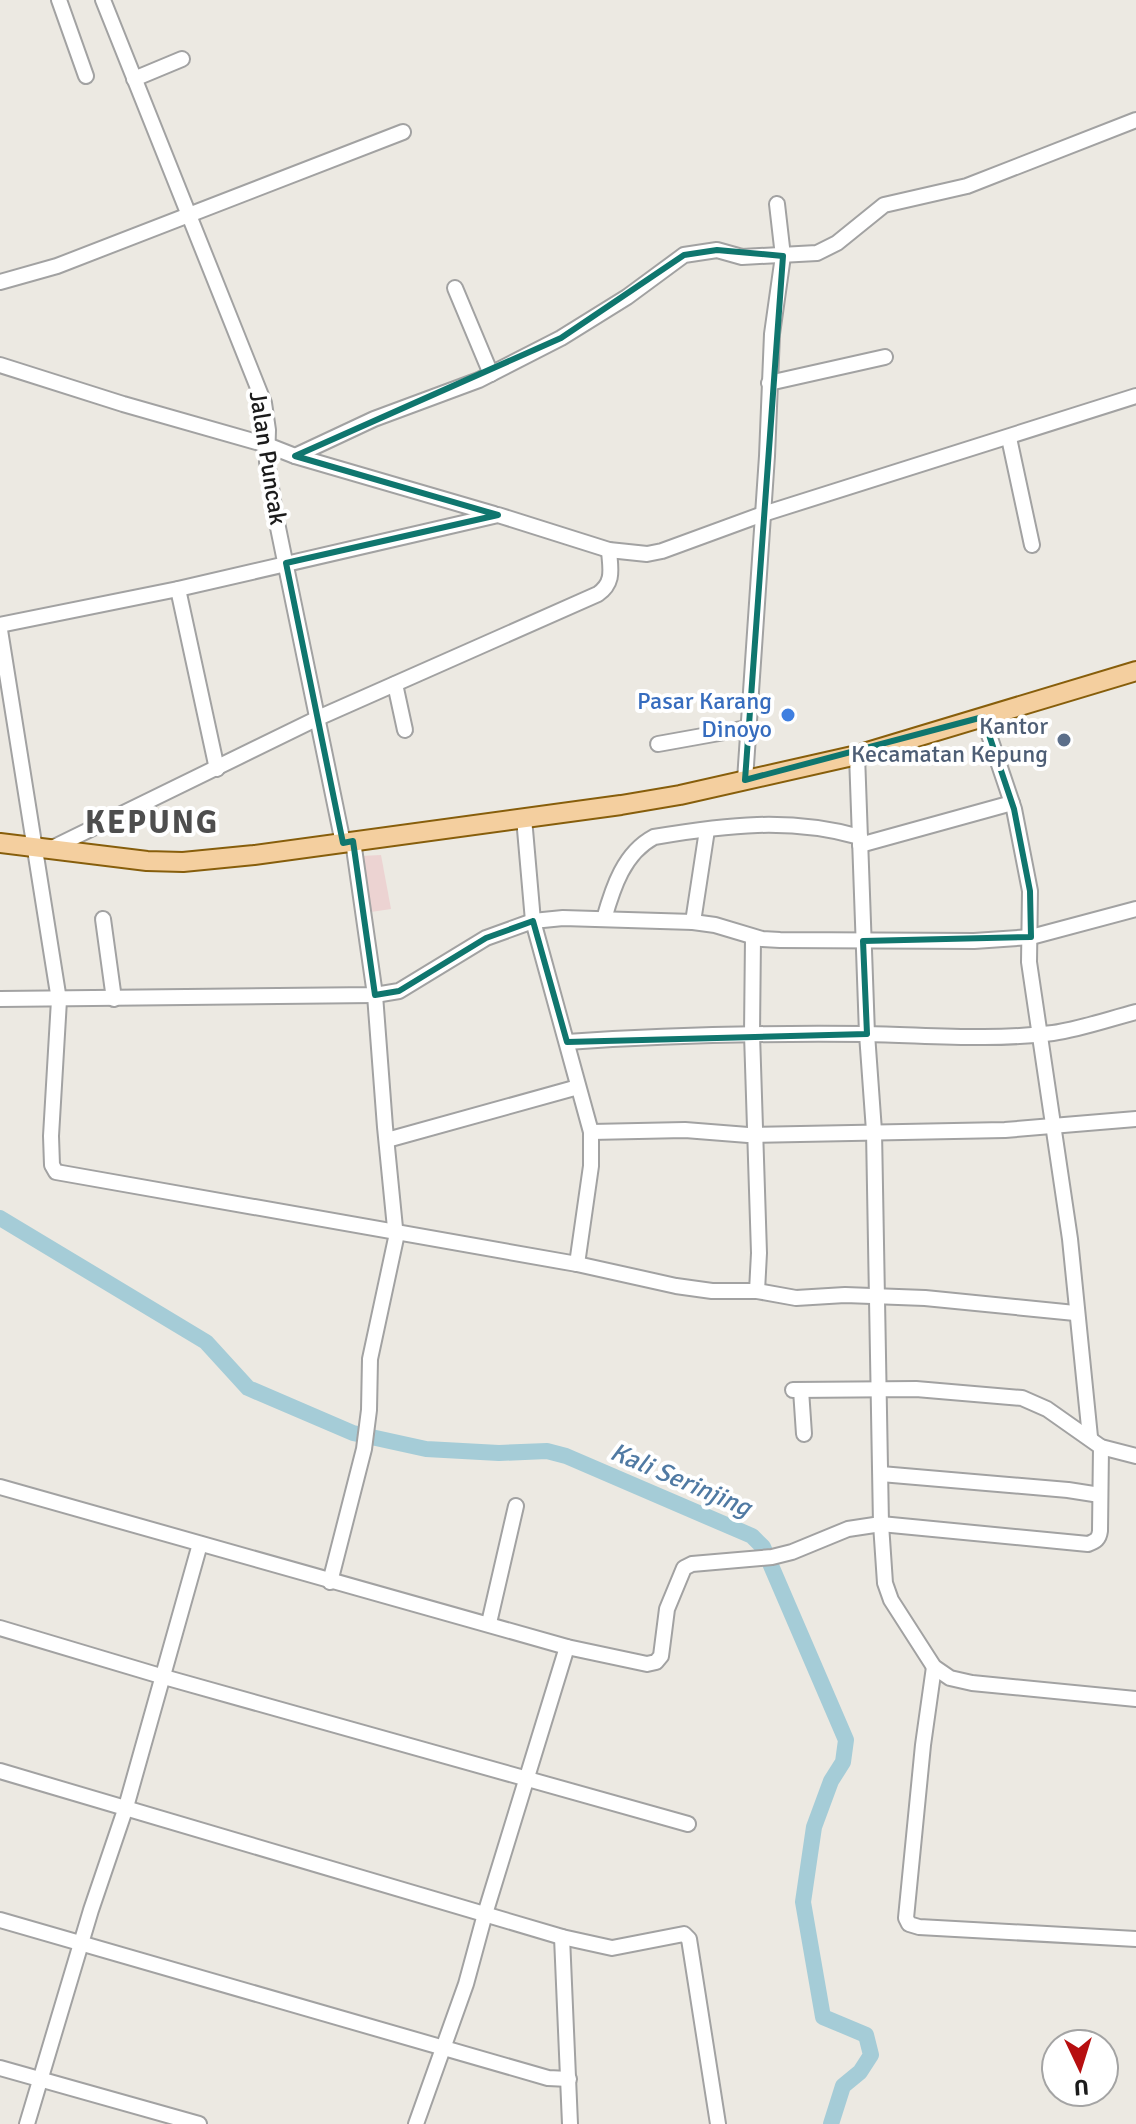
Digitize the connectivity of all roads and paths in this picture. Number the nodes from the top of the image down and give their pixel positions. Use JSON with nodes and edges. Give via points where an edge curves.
{"nodes":[{"id":1,"x":59,"y":0,"type":"edge"},
{"id":2,"x":103,"y":0,"type":"edge"},
{"id":3,"x":182,"y":59,"type":"dead end"},
{"id":4,"x":86,"y":76,"type":"dead end"},
{"id":5,"x":134,"y":79,"type":"junction"},
{"id":6,"x":1136,"y":120,"type":"edge"},
{"id":7,"x":403,"y":132,"type":"dead end"},
{"id":8,"x":777,"y":204,"type":"dead end"},
{"id":9,"x":188,"y":214,"type":"junction"},
{"id":10,"x":783,"y":256,"type":"junction"},
{"id":11,"x":0,"y":282,"type":"edge"},
{"id":12,"x":455,"y":288,"type":"dead end"},
{"id":13,"x":885,"y":357,"type":"dead end"},
{"id":14,"x":0,"y":365,"type":"edge"},
{"id":15,"x":491,"y":374,"type":"junction"},
{"id":16,"x":769,"y":383,"type":"junction"},
{"id":17,"x":1136,"y":396,"type":"edge"},
{"id":18,"x":1009,"y":438,"type":"junction"},
{"id":19,"x":267,"y":445,"type":"junction"},
{"id":20,"x":295,"y":456,"type":"junction"},
{"id":21,"x":498,"y":515,"type":"junction"},
{"id":22,"x":761,"y":515,"type":"junction"},
{"id":23,"x":1032,"y":545,"type":"dead end"},
{"id":24,"x":609,"y":550,"type":"junction"},
{"id":25,"x":286,"y":563,"type":"junction"},
{"id":26,"x":178,"y":589,"type":"junction"},
{"id":27,"x":0,"y":628,"type":"edge"},
{"id":28,"x":1136,"y":671,"type":"edge"},
{"id":29,"x":395,"y":684,"type":"junction"},
{"id":30,"x":6,"y":696,"type":"edge"},
{"id":31,"x":983,"y":717,"type":"junction"},
{"id":32,"x":318,"y":718,"type":"junction"},
{"id":33,"x":747,"y":728,"type":"junction"},
{"id":34,"x":405,"y":730,"type":"dead end"},
{"id":35,"x":658,"y":744,"type":"dead end"},
{"id":36,"x":857,"y":755,"type":"junction"},
{"id":37,"x":217,"y":769,"type":"junction"},
{"id":38,"x":745,"y":780,"type":"junction"},
{"id":39,"x":1012,"y":803,"type":"junction"},
{"id":40,"x":524,"y":818,"type":"junction"},
{"id":41,"x":707,"y":830,"type":"junction"},
{"id":42,"x":860,"y":841,"type":"junction"},
{"id":43,"x":348,"y":842,"type":"junction"},
{"id":44,"x":0,"y":843,"type":"edge"},
{"id":45,"x":43,"y":848,"type":"junction"},
{"id":46,"x":1136,"y":909,"type":"edge"},
{"id":47,"x":103,"y":919,"type":"dead end"},
{"id":48,"x":604,"y":919,"type":"junction"},
{"id":49,"x":533,"y":921,"type":"junction"},
{"id":50,"x":693,"y":922,"type":"junction"},
{"id":51,"x":753,"y":937,"type":"junction"},
{"id":52,"x":1031,"y":937,"type":"junction"},
{"id":53,"x":863,"y":941,"type":"junction"},
{"id":54,"x":374,"y":988,"type":"junction"},
{"id":55,"x":114,"y":993,"type":"junction"},
{"id":56,"x":58,"y":996,"type":"junction"},
{"id":57,"x":0,"y":999,"type":"edge"},
{"id":58,"x":1136,"y":1012,"type":"edge"},
{"id":59,"x":752,"y":1034,"type":"junction"},
{"id":60,"x":867,"y":1034,"type":"junction"},
{"id":61,"x":1039,"y":1034,"type":"junction"},
{"id":62,"x":567,"y":1042,"type":"junction"},
{"id":63,"x":578,"y":1087,"type":"junction"},
{"id":64,"x":1136,"y":1119,"type":"edge"},
{"id":65,"x":1051,"y":1127,"type":"junction"},
{"id":66,"x":874,"y":1131,"type":"junction"},
{"id":67,"x":591,"y":1132,"type":"junction"},
{"id":68,"x":754,"y":1135,"type":"junction"},
{"id":69,"x":387,"y":1140,"type":"junction"},
{"id":70,"x":396,"y":1239,"type":"junction"},
{"id":71,"x":577,"y":1264,"type":"junction"},
{"id":72,"x":770,"y":1294,"type":"junction"},
{"id":73,"x":877,"y":1295,"type":"junction"},
{"id":74,"x":1075,"y":1313,"type":"junction"},
{"id":75,"x":878,"y":1389,"type":"junction"},
{"id":76,"x":804,"y":1434,"type":"dead end"},
{"id":77,"x":1096,"y":1442,"type":"junction"},
{"id":78,"x":1136,"y":1456,"type":"edge"},
{"id":79,"x":881,"y":1474,"type":"junction"},
{"id":80,"x":0,"y":1487,"type":"edge"},
{"id":81,"x":1100,"y":1495,"type":"junction"},
{"id":82,"x":516,"y":1506,"type":"dead end"},
{"id":83,"x":881,"y":1524,"type":"junction"},
{"id":84,"x":200,"y":1544,"type":"junction"},
{"id":85,"x":330,"y":1582,"type":"junction"},
{"id":86,"x":489,"y":1623,"type":"junction"},
{"id":87,"x":0,"y":1628,"type":"edge"},
{"id":88,"x":567,"y":1647,"type":"junction"},
{"id":89,"x":934,"y":1667,"type":"junction"},
{"id":90,"x":164,"y":1677,"type":"junction"},
{"id":91,"x":1136,"y":1699,"type":"edge"},
{"id":92,"x":0,"y":1771,"type":"edge"},
{"id":93,"x":526,"y":1777,"type":"junction"},
{"id":94,"x":126,"y":1807,"type":"junction"},
{"id":95,"x":688,"y":1824,"type":"dead end"},
{"id":96,"x":485,"y":1914,"type":"junction"},
{"id":97,"x":0,"y":1920,"type":"edge"},
{"id":98,"x":562,"y":1937,"type":"junction"},
{"id":99,"x":1136,"y":1939,"type":"edge"},
{"id":100,"x":81,"y":1944,"type":"junction"},
{"id":101,"x":443,"y":2048,"type":"junction"},
{"id":102,"x":0,"y":2068,"type":"edge"},
{"id":103,"x":569,"y":2079,"type":"junction"},
{"id":104,"x":41,"y":2080,"type":"junction"},
{"id":105,"x":27,"y":2124,"type":"edge"},
{"id":106,"x":199,"y":2124,"type":"edge"},
{"id":107,"x":416,"y":2124,"type":"edge"},
{"id":108,"x":570,"y":2124,"type":"edge"},
{"id":109,"x":718,"y":2124,"type":"edge"}],
"edges":[{"from":1,"to":4,"type":"street"},
{"from":2,"to":5,"type":"street","name":"Jalan Puncak"},
{"from":3,"to":5,"type":"street"},
{"from":5,"to":9,"type":"street","name":"Jalan Puncak"},
{"from":6,"to":10,"type":"street","via":[[967,186],[884,205],[837,243],[817,253]]},
{"from":7,"to":9,"type":"street"},
{"from":8,"to":10,"type":"street"},
{"from":9,"to":11,"type":"street","via":[[57,266]]},
{"from":9,"to":19,"type":"street","name":"Jalan Puncak","via":[[258,387]]},
{"from":10,"to":15,"type":"street","via":[[742,257],[717,250],[684,255],[561,338]]},
{"from":10,"to":16,"type":"street"},
{"from":12,"to":15,"type":"street"},
{"from":13,"to":16,"type":"street"},
{"from":14,"to":19,"type":"street"},
{"from":15,"to":20,"type":"street"},
{"from":16,"to":22,"type":"street"},
{"from":17,"to":18,"type":"street"},
{"from":18,"to":22,"type":"street"},
{"from":18,"to":23,"type":"street"},
{"from":19,"to":20,"type":"street"},
{"from":19,"to":25,"type":"street","name":"Jalan Puncak"},
{"from":20,"to":21,"type":"street"},
{"from":21,"to":24,"type":"street"},
{"from":21,"to":25,"type":"street"},
{"from":22,"to":24,"type":"street","via":[[662,551]]},
{"from":22,"to":33,"type":"street"},
{"from":24,"to":29,"type":"street","via":[[611,580],[598,594]]},
{"from":25,"to":26,"type":"street"},
{"from":25,"to":32,"type":"street","name":"Jalan Puncak"},
{"from":26,"to":27,"type":"street"},
{"from":26,"to":37,"type":"street"},
{"from":27,"to":30,"type":"street"},
{"from":28,"to":31,"type":"main road"},
{"from":29,"to":32,"type":"street"},
{"from":29,"to":34,"type":"street"},
{"from":30,"to":45,"type":"street"},
{"from":31,"to":36,"type":"main road"},
{"from":31,"to":39,"type":"street"},
{"from":32,"to":37,"type":"street"},
{"from":32,"to":43,"type":"street","name":"Jalan Puncak"},
{"from":33,"to":35,"type":"street"},
{"from":33,"to":38,"type":"street"},
{"from":36,"to":38,"type":"main road"},
{"from":36,"to":42,"type":"street"},
{"from":37,"to":45,"type":"street"},
{"from":38,"to":40,"type":"main road"},
{"from":39,"to":42,"type":"street"},
{"from":39,"to":52,"type":"street","via":[[1030,891]]},
{"from":40,"to":43,"type":"main road"},
{"from":40,"to":49,"type":"street"},
{"from":41,"to":42,"type":"street","via":[[804,824]]},
{"from":41,"to":48,"type":"street","via":[[654,837],[641,844],[629,858]]},
{"from":41,"to":50,"type":"street"},
{"from":42,"to":53,"type":"street"},
{"from":43,"to":45,"type":"main road","via":[[183,862]]},
{"from":43,"to":54,"type":"street","name":"Jalan Puncak"},
{"from":44,"to":45,"type":"main road"},
{"from":45,"to":56,"type":"street"},
{"from":46,"to":52,"type":"street"},
{"from":47,"to":55,"type":"street"},
{"from":48,"to":49,"type":"street"},
{"from":48,"to":50,"type":"street"},
{"from":49,"to":54,"type":"street","via":[[486,938],[399,991]]},
{"from":49,"to":62,"type":"street"},
{"from":50,"to":51,"type":"street"},
{"from":51,"to":53,"type":"street"},
{"from":51,"to":59,"type":"street"},
{"from":52,"to":53,"type":"street"},
{"from":52,"to":61,"type":"street","via":[[1029,962]]},
{"from":53,"to":60,"type":"street"},
{"from":54,"to":55,"type":"street"},
{"from":54,"to":69,"type":"street","name":"Jalan Puncak"},
{"from":55,"to":56,"type":"street"},
{"from":56,"to":57,"type":"street"},
{"from":56,"to":70,"type":"street","via":[[51,1136],[56,1172]]},
{"from":58,"to":61,"type":"street"},
{"from":59,"to":60,"type":"street"},
{"from":59,"to":62,"type":"street"},
{"from":59,"to":68,"type":"street"},
{"from":60,"to":61,"type":"street"},
{"from":60,"to":66,"type":"street"},
{"from":61,"to":65,"type":"street"},
{"from":62,"to":63,"type":"street"},
{"from":63,"to":67,"type":"street"},
{"from":63,"to":69,"type":"street"},
{"from":64,"to":65,"type":"street"},
{"from":65,"to":66,"type":"street"},
{"from":65,"to":74,"type":"street","via":[[1070,1239]]},
{"from":66,"to":68,"type":"street"},
{"from":66,"to":73,"type":"street"},
{"from":67,"to":68,"type":"street"},
{"from":67,"to":71,"type":"street"},
{"from":68,"to":72,"type":"street","via":[[759,1253]]},
{"from":69,"to":70,"type":"street","name":"Jalan Puncak"},
{"from":70,"to":71,"type":"street"},
{"from":70,"to":85,"type":"street","name":"Jalan Puncak","via":[[370,1359],[364,1449]]},
{"from":71,"to":72,"type":"street","via":[[676,1286]]},
{"from":72,"to":73,"type":"street"},
{"from":73,"to":74,"type":"street"},
{"from":73,"to":75,"type":"street"},
{"from":74,"to":77,"type":"street"},
{"from":75,"to":76,"type":"street","via":[[797,1390]]},
{"from":75,"to":77,"type":"street","via":[[1022,1398]]},
{"from":75,"to":79,"type":"street"},
{"from":77,"to":78,"type":"street"},
{"from":77,"to":81,"type":"street"},
{"from":79,"to":81,"type":"street"},
{"from":79,"to":83,"type":"street"},
{"from":80,"to":84,"type":"street"},
{"from":81,"to":83,"type":"street","via":[[1099,1538],[1088,1544]]},
{"from":82,"to":86,"type":"street"},
{"from":83,"to":88,"type":"street","via":[[848,1529],[772,1557],[684,1568],[667,1609],[663,1649],[656,1662]]},
{"from":83,"to":89,"type":"street","via":[[887,1591]]},
{"from":84,"to":85,"type":"street"},
{"from":84,"to":90,"type":"street"},
{"from":85,"to":86,"type":"street"},
{"from":86,"to":88,"type":"street"},
{"from":87,"to":90,"type":"street"},
{"from":88,"to":93,"type":"street"},
{"from":89,"to":91,"type":"street","via":[[959,1681]]},
{"from":89,"to":99,"type":"street","via":[[909,1924]]},
{"from":90,"to":93,"type":"street"},
{"from":90,"to":94,"type":"street"},
{"from":92,"to":94,"type":"street"},
{"from":93,"to":95,"type":"street"},
{"from":93,"to":96,"type":"street"},
{"from":94,"to":96,"type":"street"},
{"from":94,"to":100,"type":"street"},
{"from":96,"to":98,"type":"street"},
{"from":96,"to":101,"type":"street"},
{"from":97,"to":100,"type":"street"},
{"from":98,"to":103,"type":"street"},
{"from":98,"to":109,"type":"street","via":[[612,1948],[679,1933],[687,1936]]},
{"from":100,"to":101,"type":"street"},
{"from":100,"to":104,"type":"street"},
{"from":101,"to":103,"type":"street","via":[[548,2078]]},
{"from":101,"to":107,"type":"street"},
{"from":102,"to":104,"type":"street"},
{"from":103,"to":108,"type":"street"},
{"from":104,"to":105,"type":"street"},
{"from":104,"to":106,"type":"street"}]}
